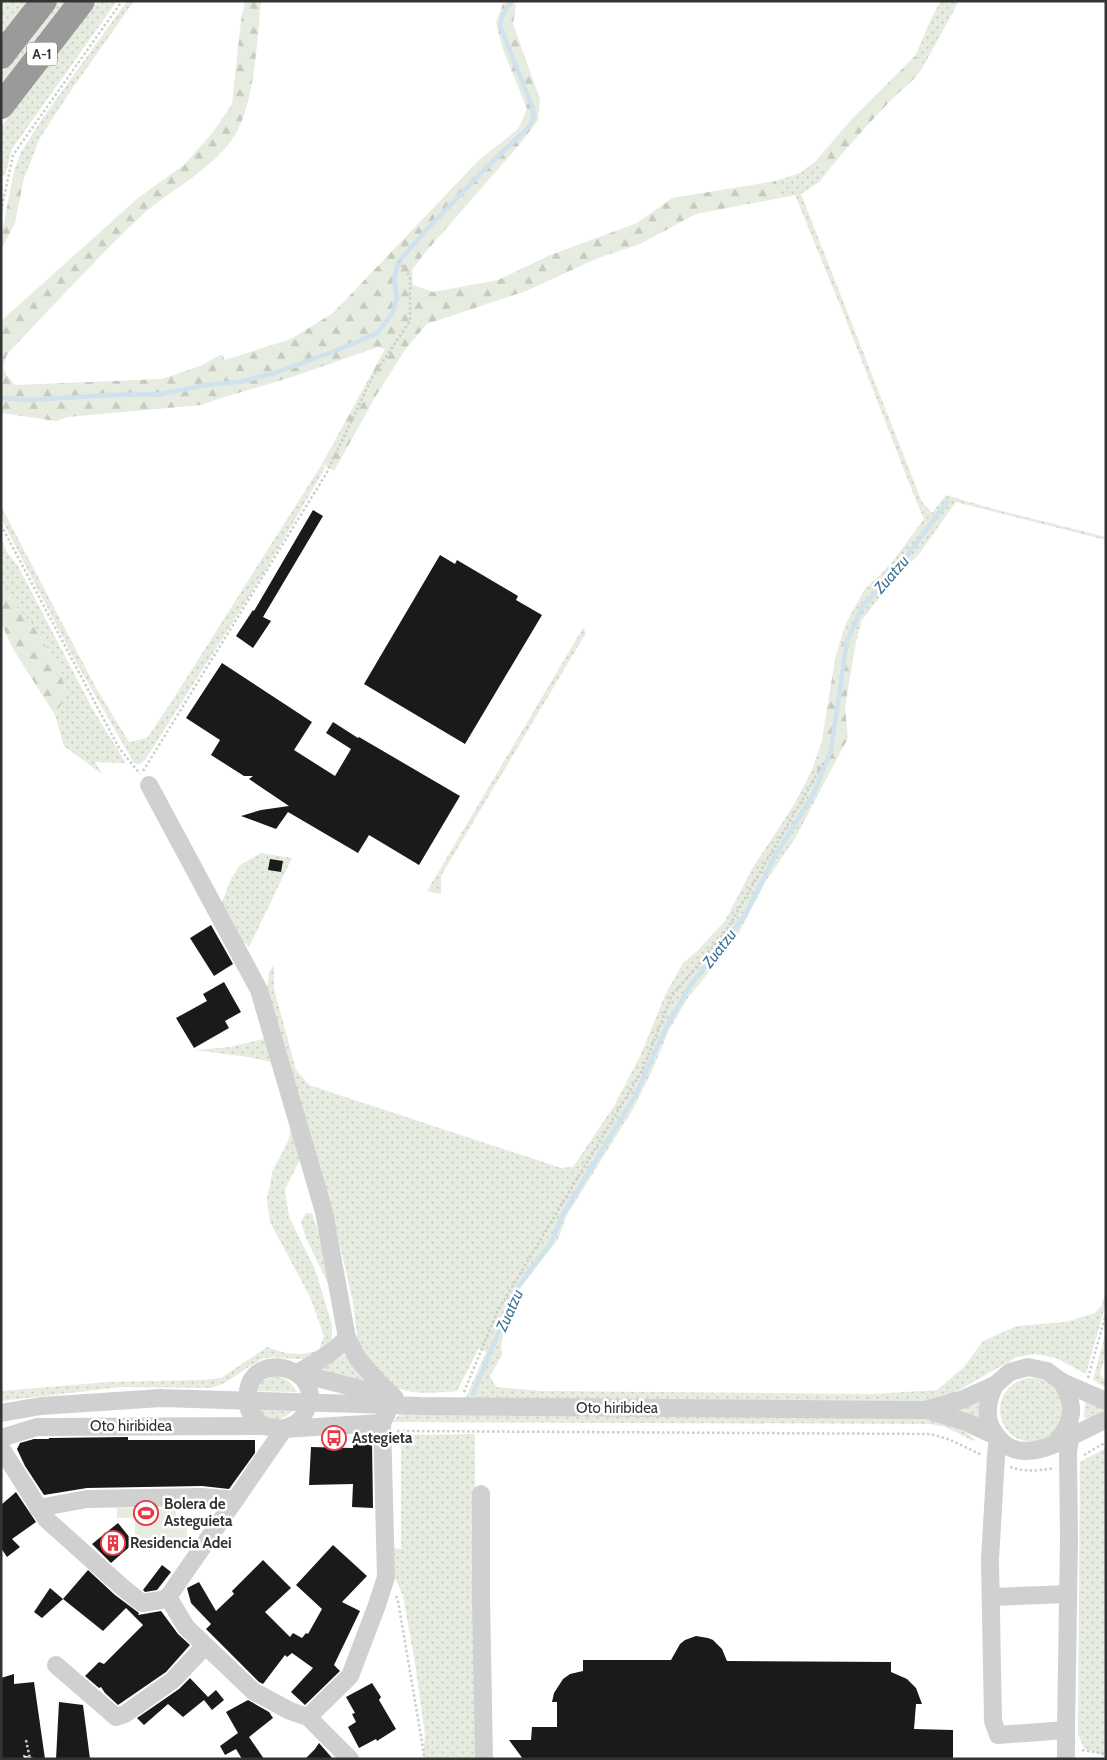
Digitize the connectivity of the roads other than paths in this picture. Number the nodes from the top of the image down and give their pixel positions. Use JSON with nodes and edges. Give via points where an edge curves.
{"nodes":[{"id":1,"x":44,"y":1,"type":"edge"},
{"id":2,"x":82,"y":1,"type":"edge"},
{"id":3,"x":1,"y":56,"type":"edge"},
{"id":4,"x":1,"y":106,"type":"edge"},
{"id":5,"x":149,"y":785,"type":"dead end"},
{"id":6,"x":347,"y":1338,"type":"junction"},
{"id":7,"x":297,"y":1373,"type":"junction"},
{"id":8,"x":1062,"y":1382,"type":"junction"},
{"id":9,"x":995,"y":1385,"type":"junction"},
{"id":10,"x":246,"y":1400,"type":"junction"},
{"id":11,"x":1106,"y":1401,"type":"edge"},
{"id":12,"x":392,"y":1402,"type":"junction"},
{"id":13,"x":309,"y":1403,"type":"junction"},
{"id":14,"x":925,"y":1410,"type":"junction"},
{"id":15,"x":1,"y":1413,"type":"edge"},
{"id":16,"x":1106,"y":1420,"type":"edge"},
{"id":17,"x":382,"y":1423,"type":"junction"},
{"id":18,"x":263,"y":1426,"type":"junction"},
{"id":19,"x":284,"y":1430,"type":"junction"},
{"id":20,"x":1,"y":1438,"type":"edge"},
{"id":21,"x":998,"y":1438,"type":"junction"},
{"id":22,"x":1063,"y":1440,"type":"junction"},
{"id":23,"x":1,"y":1448,"type":"edge"},
{"id":24,"x":481,"y":1494,"type":"dead end"},
{"id":25,"x":235,"y":1500,"type":"junction"},
{"id":26,"x":38,"y":1508,"type":"junction"},
{"id":27,"x":1068,"y":1594,"type":"junction"},
{"id":28,"x":168,"y":1597,"type":"junction"},
{"id":29,"x":991,"y":1597,"type":"junction"},
{"id":30,"x":205,"y":1646,"type":"junction"},
{"id":31,"x":56,"y":1665,"type":"dead end"},
{"id":32,"x":308,"y":1717,"type":"junction"},
{"id":33,"x":1066,"y":1745,"type":"edge"},
{"id":34,"x":350,"y":1759,"type":"edge"},
{"id":35,"x":484,"y":1759,"type":"edge"}],
"edges":[{"from":1,"to":3,"type":"highway","number":"A-1"},
{"from":2,"to":4,"type":"highway","number":"A-1"},
{"from":5,"to":6,"type":"street","via":[[259,990],[324,1212]]},
{"from":6,"to":7,"type":"street","via":[[320,1361]]},
{"from":6,"to":12,"type":"street","via":[[358,1359]]},
{"from":7,"to":10,"type":"street","via":[[284,1367],[270,1368],[257,1374],[248,1386]]},
{"from":7,"to":12,"type":"street"},
{"from":7,"to":13,"type":"street","via":[[305,1381]]},
{"from":8,"to":9,"type":"street","name":"Oto hiribidea","via":[[1047,1371],[1028,1367],[1010,1372]]},
{"from":8,"to":11,"type":"street","name":"Oto hiribidea"},
{"from":8,"to":22,"type":"street","via":[[1072,1407]]},
{"from":9,"to":14,"type":"street","name":"Oto hiribidea","via":[[961,1400]]},
{"from":9,"to":21,"type":"street","via":[[987,1405],[990,1426]]},
{"from":10,"to":13,"type":"street","name":"Oto hiribidea"},
{"from":10,"to":15,"type":"street","name":"Oto hiribidea","via":[[128,1399],[41,1406]]},
{"from":10,"to":18,"type":"street","via":[[251,1415]]},
{"from":12,"to":13,"type":"street","name":"Oto hiribidea"},
{"from":12,"to":14,"type":"street","name":"Oto hiribidea","via":[[458,1407]]},
{"from":12,"to":17,"type":"street"},
{"from":13,"to":19,"type":"street","via":[[300,1420]]},
{"from":14,"to":21,"type":"street","name":"Oto hiribidea","via":[[966,1422]]},
{"from":16,"to":22,"type":"street","name":"Oto hiribidea"},
{"from":17,"to":19,"type":"street","name":"Oto hiribidea"},
{"from":17,"to":32,"type":"street","via":[[386,1577],[350,1676]]},
{"from":18,"to":19,"type":"street","name":"Oto hiribidea"},
{"from":18,"to":20,"type":"street","name":"Oto hiribidea","via":[[37,1427]]},
{"from":19,"to":25,"type":"street"},
{"from":21,"to":22,"type":"street","name":"Oto hiribidea","via":[[1010,1447],[1034,1452]]},
{"from":21,"to":29,"type":"street","via":[[990,1560]]},
{"from":22,"to":27,"type":"street","via":[[1068,1463]]},
{"from":23,"to":26,"type":"street"},
{"from":24,"to":35,"type":"street"},
{"from":25,"to":26,"type":"street","via":[[202,1497],[87,1499]]},
{"from":25,"to":28,"type":"street"},
{"from":26,"to":28,"type":"street","via":[[46,1519],[142,1603]]},
{"from":27,"to":29,"type":"street"},
{"from":27,"to":33,"type":"street"},
{"from":28,"to":30,"type":"street","via":[[186,1627]]},
{"from":29,"to":33,"type":"street","via":[[993,1722],[998,1735]]},
{"from":30,"to":31,"type":"street","via":[[173,1680],[116,1717]]},
{"from":30,"to":32,"type":"street","via":[[253,1691]]},
{"from":32,"to":34,"type":"street"}]}
